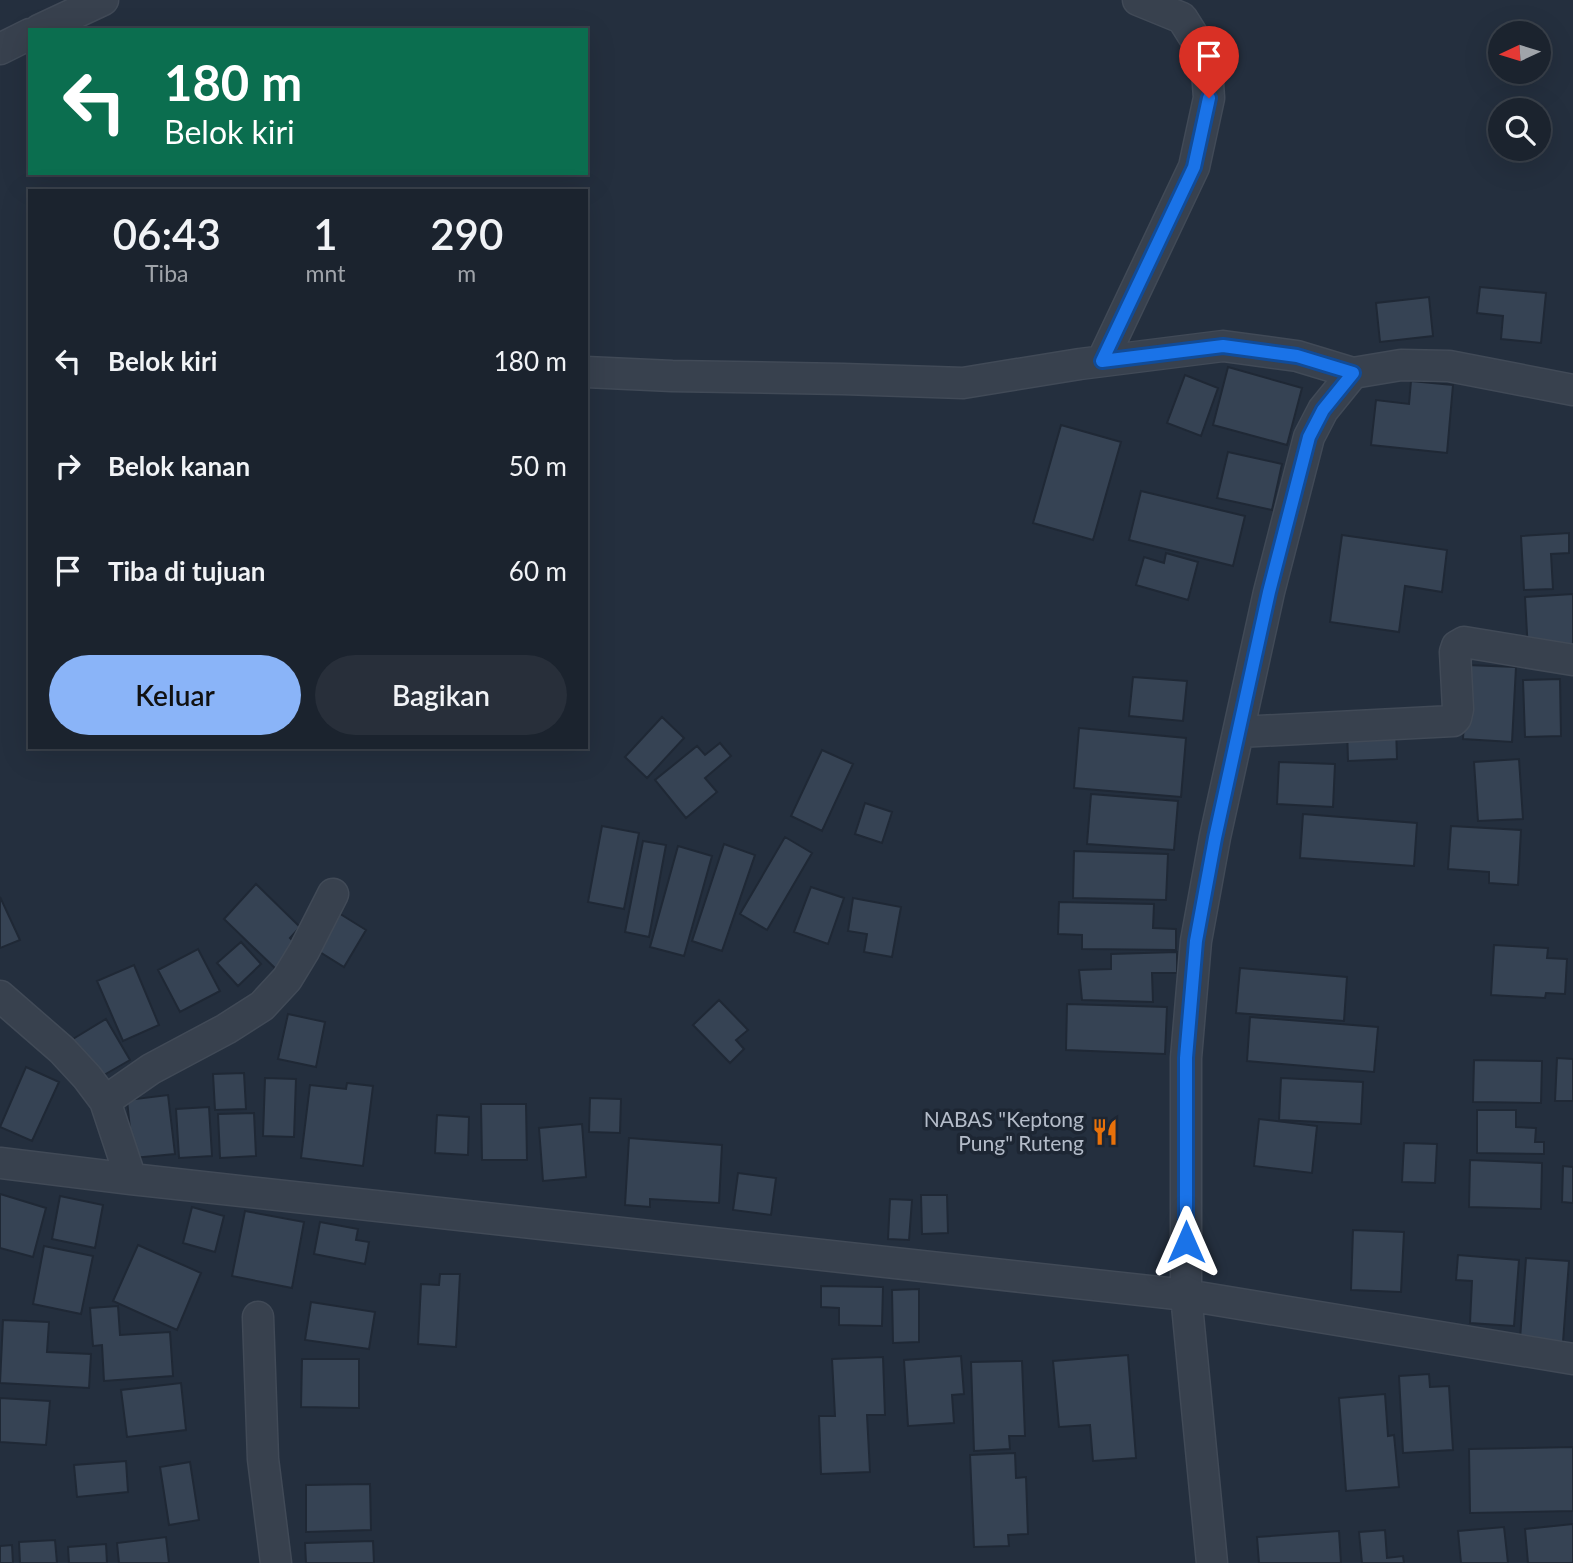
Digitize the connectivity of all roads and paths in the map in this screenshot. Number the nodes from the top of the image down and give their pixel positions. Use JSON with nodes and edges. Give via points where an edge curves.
{"nodes":[{"id":1,"x":103,"y":0,"type":"edge"},
{"id":2,"x":1138,"y":0,"type":"edge"},
{"id":3,"x":43,"y":28,"type":"edge"},
{"id":4,"x":28,"y":35,"type":"edge"},
{"id":5,"x":0,"y":49,"type":"edge"},
{"id":6,"x":1102,"y":361,"type":"junction"},
{"id":7,"x":588,"y":372,"type":"edge"},
{"id":8,"x":1353,"y":373,"type":"junction"},
{"id":9,"x":1573,"y":390,"type":"edge"},
{"id":10,"x":1573,"y":660,"type":"edge"},
{"id":11,"x":1239,"y":732,"type":"junction"},
{"id":12,"x":333,"y":894,"type":"dead end"},
{"id":13,"x":0,"y":996,"type":"edge"},
{"id":14,"x":106,"y":1101,"type":"junction"},
{"id":15,"x":0,"y":1163,"type":"edge"},
{"id":16,"x":131,"y":1179,"type":"junction"},
{"id":17,"x":1185,"y":1295,"type":"junction"},
{"id":18,"x":258,"y":1317,"type":"dead end"},
{"id":19,"x":1573,"y":1359,"type":"edge"},
{"id":20,"x":276,"y":1563,"type":"edge"},
{"id":21,"x":1212,"y":1563,"type":"edge"}],
"edges":[{"from":1,"to":3,"type":"street"},
{"from":2,"to":6,"type":"street","via":[[1182,18],[1206,56],[1209,98],[1194,167]]},
{"from":4,"to":5,"type":"street"},
{"from":6,"to":7,"type":"street","via":[[963,383]]},
{"from":6,"to":8,"type":"street","via":[[1223,346],[1297,356]]},
{"from":8,"to":9,"type":"street","via":[[1401,365],[1449,366]]},
{"from":8,"to":11,"type":"street","via":[[1323,410],[1309,437]]},
{"from":10,"to":11,"type":"street","via":[[1464,642],[1455,652],[1458,709],[1453,721]]},
{"from":11,"to":17,"type":"street","via":[[1196,941],[1186,1058]]},
{"from":12,"to":14,"type":"street","via":[[287,979],[262,1006],[151,1069]]},
{"from":13,"to":14,"type":"street","via":[[62,1050]]},
{"from":14,"to":16,"type":"street"},
{"from":15,"to":16,"type":"street"},
{"from":16,"to":17,"type":"street"},
{"from":17,"to":19,"type":"street"},
{"from":17,"to":21,"type":"street"},
{"from":18,"to":20,"type":"street","via":[[263,1459]]}]}
